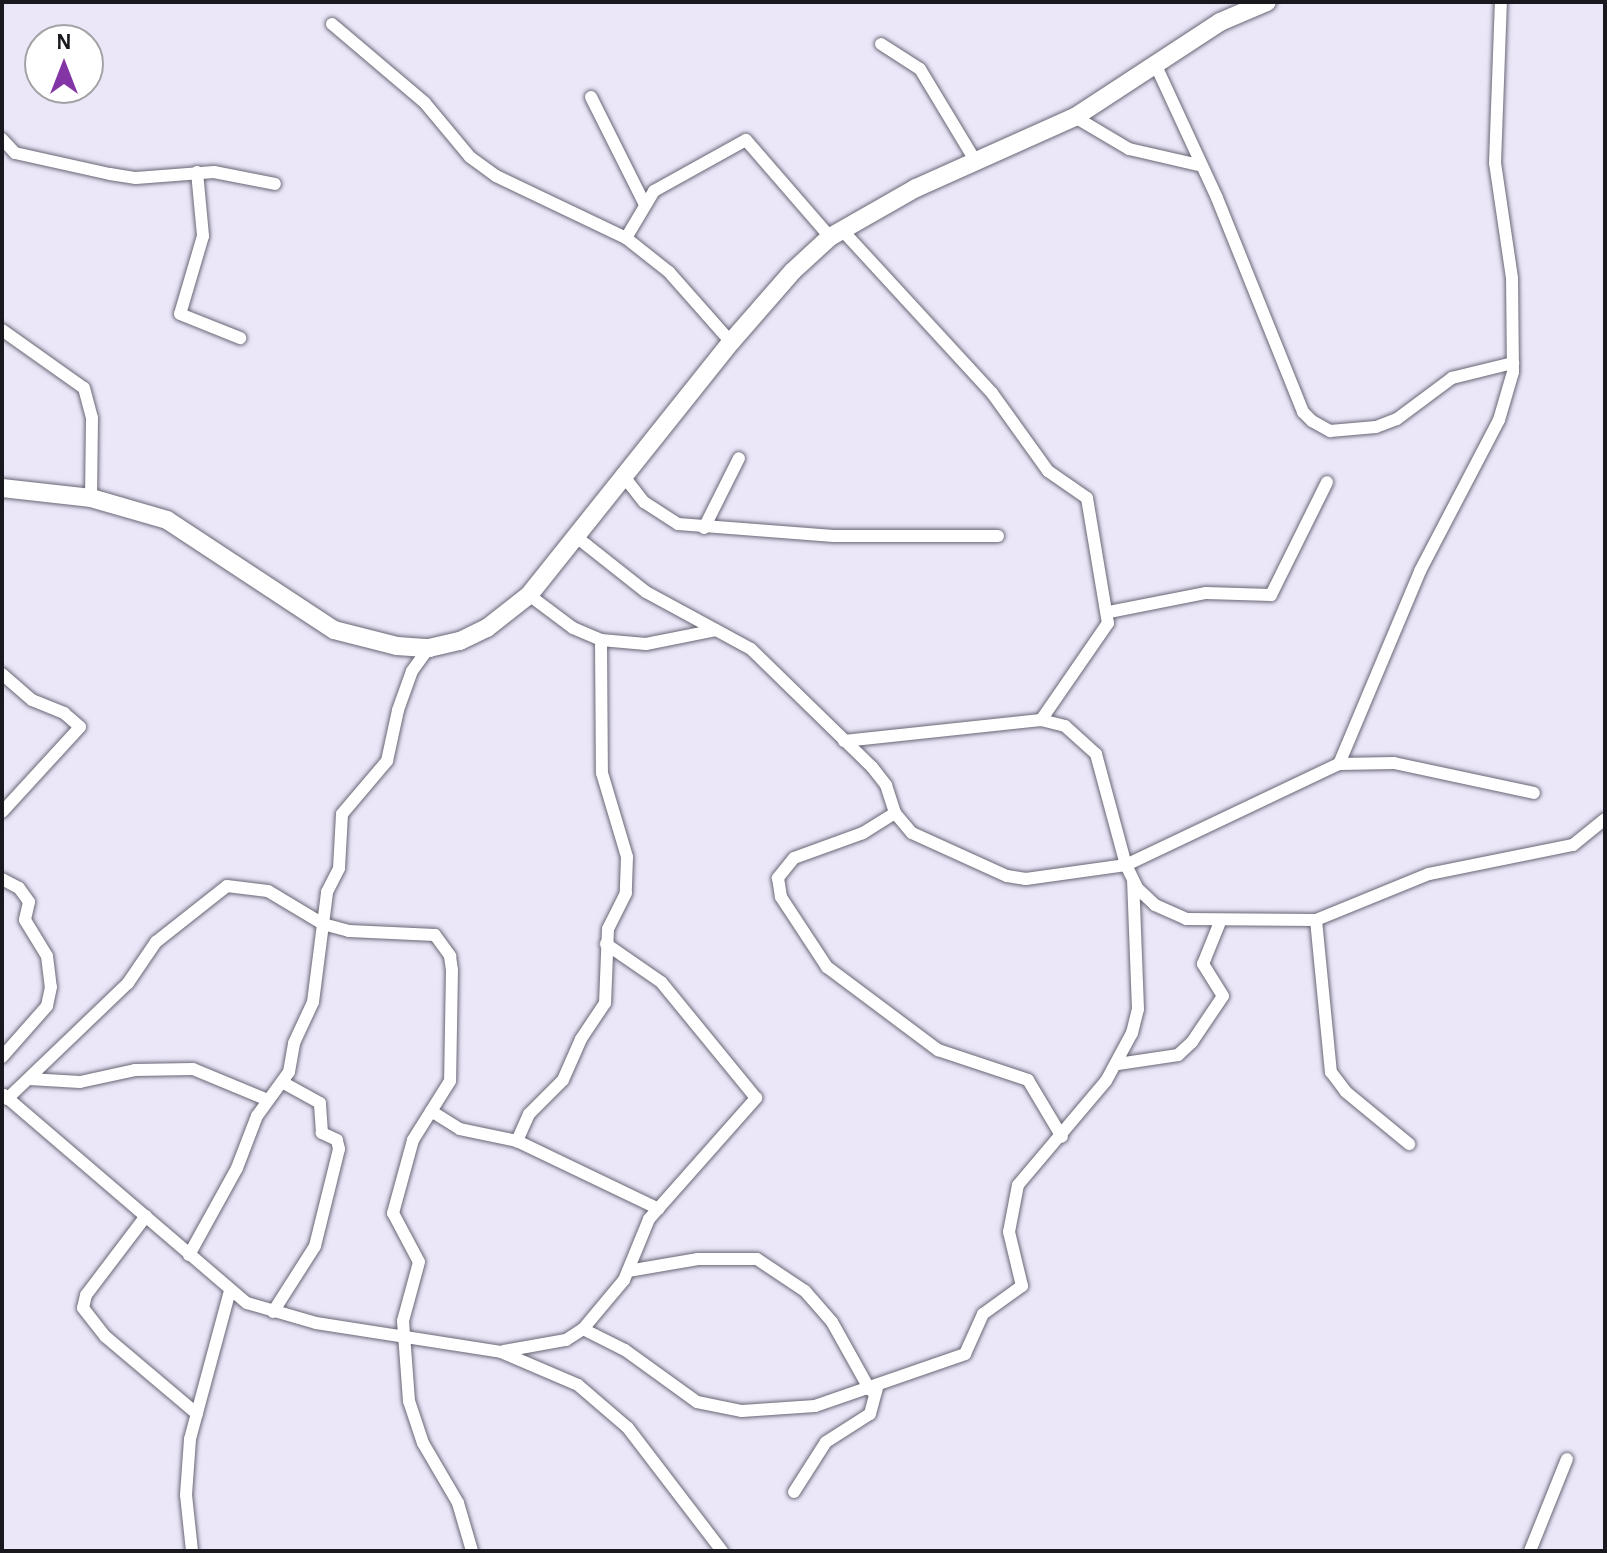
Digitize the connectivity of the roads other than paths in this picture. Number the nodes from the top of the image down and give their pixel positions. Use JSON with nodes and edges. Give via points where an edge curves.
{"nodes":[{"id":1,"x":1267,"y":2,"type":"edge"},
{"id":2,"x":1501,"y":2,"type":"edge"},
{"id":3,"x":332,"y":24,"type":"dead end"},
{"id":4,"x":881,"y":44,"type":"dead end"},
{"id":5,"x":1157,"y":68,"type":"junction"},
{"id":6,"x":591,"y":97,"type":"dead end"},
{"id":7,"x":1075,"y":117,"type":"junction"},
{"id":8,"x":2,"y":139,"type":"edge"},
{"id":9,"x":976,"y":162,"type":"junction"},
{"id":10,"x":1199,"y":165,"type":"junction"},
{"id":11,"x":197,"y":172,"type":"junction"},
{"id":12,"x":275,"y":184,"type":"dead end"},
{"id":13,"x":644,"y":203,"type":"junction"},
{"id":14,"x":837,"y":234,"type":"junction"},
{"id":15,"x":626,"y":238,"type":"junction"},
{"id":16,"x":2,"y":330,"type":"edge"},
{"id":17,"x":240,"y":338,"type":"dead end"},
{"id":18,"x":731,"y":342,"type":"junction"},
{"id":19,"x":1513,"y":363,"type":"junction"},
{"id":20,"x":739,"y":458,"type":"dead end"},
{"id":21,"x":622,"y":474,"type":"junction"},
{"id":22,"x":1327,"y":482,"type":"dead end"},
{"id":23,"x":2,"y":488,"type":"edge"},
{"id":24,"x":91,"y":498,"type":"junction"},
{"id":25,"x":704,"y":528,"type":"junction"},
{"id":26,"x":998,"y":536,"type":"dead end"},
{"id":27,"x":579,"y":539,"type":"junction"},
{"id":28,"x":529,"y":595,"type":"junction"},
{"id":29,"x":1109,"y":612,"type":"junction"},
{"id":30,"x":716,"y":630,"type":"junction"},
{"id":31,"x":601,"y":640,"type":"junction"},
{"id":32,"x":429,"y":648,"type":"junction"},
{"id":33,"x":2,"y":674,"type":"edge"},
{"id":34,"x":1041,"y":720,"type":"junction"},
{"id":35,"x":844,"y":741,"type":"junction"},
{"id":36,"x":1339,"y":764,"type":"junction"},
{"id":37,"x":1534,"y":793,"type":"dead end"},
{"id":38,"x":2,"y":812,"type":"edge"},
{"id":39,"x":895,"y":813,"type":"junction"},
{"id":40,"x":1605,"y":819,"type":"edge"},
{"id":41,"x":1126,"y":865,"type":"junction"},
{"id":42,"x":2,"y":879,"type":"edge"},
{"id":43,"x":1133,"y":880,"type":"junction"},
{"id":44,"x":1316,"y":920,"type":"junction"},
{"id":45,"x":1220,"y":922,"type":"junction"},
{"id":46,"x":323,"y":924,"type":"junction"},
{"id":47,"x":606,"y":944,"type":"junction"},
{"id":48,"x":2,"y":1057,"type":"edge"},
{"id":49,"x":1118,"y":1064,"type":"junction"},
{"id":50,"x":29,"y":1079,"type":"junction"},
{"id":51,"x":282,"y":1082,"type":"junction"},
{"id":52,"x":5,"y":1096,"type":"edge"},
{"id":53,"x":268,"y":1100,"type":"junction"},
{"id":54,"x":431,"y":1111,"type":"junction"},
{"id":55,"x":1062,"y":1137,"type":"junction"},
{"id":56,"x":517,"y":1141,"type":"junction"},
{"id":57,"x":1409,"y":1144,"type":"dead end"},
{"id":58,"x":659,"y":1209,"type":"junction"},
{"id":59,"x":146,"y":1216,"type":"junction"},
{"id":60,"x":189,"y":1255,"type":"junction"},
{"id":61,"x":628,"y":1271,"type":"junction"},
{"id":62,"x":230,"y":1291,"type":"junction"},
{"id":63,"x":273,"y":1312,"type":"junction"},
{"id":64,"x":583,"y":1329,"type":"junction"},
{"id":65,"x":404,"y":1339,"type":"junction"},
{"id":66,"x":501,"y":1352,"type":"junction"},
{"id":67,"x":873,"y":1389,"type":"junction"},
{"id":68,"x":197,"y":1414,"type":"junction"},
{"id":69,"x":1567,"y":1459,"type":"dead end"},
{"id":70,"x":794,"y":1492,"type":"dead end"},
{"id":71,"x":192,"y":1551,"type":"edge"},
{"id":72,"x":472,"y":1551,"type":"edge"},
{"id":73,"x":722,"y":1551,"type":"edge"},
{"id":74,"x":1530,"y":1551,"type":"edge"}],
"edges":[{"from":1,"to":5,"type":"main road","via":[[1220,22]]},
{"from":2,"to":19,"type":"street","via":[[1495,163],[1512,278]]},
{"from":3,"to":15,"type":"street","via":[[425,103],[470,157],[496,176]]},
{"from":4,"to":9,"type":"street","via":[[920,69]]},
{"from":5,"to":7,"type":"main road"},
{"from":5,"to":10,"type":"street"},
{"from":6,"to":13,"type":"street"},
{"from":7,"to":9,"type":"main road"},
{"from":7,"to":10,"type":"street","via":[[1129,149]]},
{"from":8,"to":11,"type":"street","via":[[15,153],[110,174],[136,178]]},
{"from":9,"to":14,"type":"main road"},
{"from":10,"to":19,"type":"street","via":[[1303,412],[1312,421],[1330,431],[1376,427],[1397,419],[1452,378]]},
{"from":11,"to":12,"type":"street"},
{"from":11,"to":17,"type":"street","via":[[203,236],[180,314]]},
{"from":13,"to":14,"type":"street","via":[[654,191],[746,140]]},
{"from":13,"to":15,"type":"street"},
{"from":14,"to":18,"type":"main road","via":[[793,271]]},
{"from":14,"to":29,"type":"street","via":[[992,393],[1048,471],[1077,486],[1087,498]]},
{"from":15,"to":18,"type":"street","via":[[669,272]]},
{"from":16,"to":24,"type":"street","via":[[84,388],[92,418]]},
{"from":18,"to":21,"type":"main road"},
{"from":19,"to":36,"type":"street","via":[[1499,420],[1420,571]]},
{"from":20,"to":25,"type":"street"},
{"from":21,"to":25,"type":"street","via":[[668,521]]},
{"from":21,"to":27,"type":"main road"},
{"from":22,"to":29,"type":"street","via":[[1271,595],[1206,593]]},
{"from":23,"to":24,"type":"main road"},
{"from":24,"to":32,"type":"main road","via":[[167,520],[334,630]]},
{"from":25,"to":26,"type":"street","via":[[834,536]]},
{"from":27,"to":28,"type":"main road"},
{"from":27,"to":30,"type":"street","via":[[646,592]]},
{"from":28,"to":31,"type":"street","via":[[573,628]]},
{"from":28,"to":32,"type":"main road","via":[[487,628]]},
{"from":29,"to":34,"type":"street","via":[[1101,636]]},
{"from":30,"to":31,"type":"street","via":[[646,644]]},
{"from":30,"to":35,"type":"street","via":[[751,649]]},
{"from":31,"to":47,"type":"street","via":[[602,773],[628,869],[626,893]]},
{"from":32,"to":46,"type":"street","via":[[412,671],[387,761],[342,814],[339,868],[327,892]]},
{"from":33,"to":38,"type":"street","via":[[32,700],[64,713],[80,727]]},
{"from":34,"to":35,"type":"street"},
{"from":34,"to":41,"type":"street","via":[[1065,726],[1096,754]]},
{"from":35,"to":39,"type":"street","via":[[886,785]]},
{"from":36,"to":37,"type":"street","via":[[1394,763]]},
{"from":36,"to":41,"type":"street"},
{"from":39,"to":41,"type":"street","via":[[923,840],[1016,878]]},
{"from":39,"to":55,"type":"street","via":[[863,833],[794,858],[778,878],[781,897],[827,967],[938,1050],[1028,1080]]},
{"from":40,"to":44,"type":"street","via":[[1573,845],[1429,874]]},
{"from":41,"to":43,"type":"street"},
{"from":42,"to":48,"type":"street","via":[[26,897],[25,920],[47,956],[51,987],[47,1006]]},
{"from":43,"to":45,"type":"street","via":[[1143,896],[1168,913]]},
{"from":43,"to":49,"type":"street","via":[[1138,1009]]},
{"from":44,"to":45,"type":"street"},
{"from":44,"to":57,"type":"street","via":[[1323,1032],[1331,1072],[1346,1092]]},
{"from":45,"to":49,"type":"street","via":[[1203,964],[1223,996],[1192,1042],[1178,1055]]},
{"from":46,"to":50,"type":"street","via":[[268,891],[227,886],[156,942],[128,983]]},
{"from":46,"to":51,"type":"street","via":[[313,1002]]},
{"from":46,"to":54,"type":"street","via":[[361,933],[420,931],[435,935],[444,945],[452,970],[450,1081]]},
{"from":47,"to":56,"type":"street","via":[[605,1003],[563,1080],[529,1114]]},
{"from":47,"to":58,"type":"street","via":[[661,982],[756,1098]]},
{"from":49,"to":55,"type":"street"},
{"from":50,"to":52,"type":"street"},
{"from":50,"to":53,"type":"street","via":[[80,1082],[135,1070],[193,1069]]},
{"from":51,"to":53,"type":"street"},
{"from":51,"to":63,"type":"street","via":[[320,1103],[322,1133],[337,1140],[339,1149],[315,1246]]},
{"from":52,"to":59,"type":"street"},
{"from":53,"to":60,"type":"street"},
{"from":54,"to":56,"type":"street","via":[[460,1129]]},
{"from":54,"to":65,"type":"street","via":[[413,1140],[393,1204],[396,1222],[419,1262],[403,1321]]},
{"from":55,"to":67,"type":"street","via":[[1035,1159],[1013,1199],[1010,1246],[1022,1286],[983,1314],[965,1354]]},
{"from":56,"to":58,"type":"street"},
{"from":58,"to":61,"type":"street","via":[[649,1219]]},
{"from":59,"to":60,"type":"street"},
{"from":59,"to":68,"type":"street","via":[[86,1295],[83,1308],[106,1337]]},
{"from":60,"to":62,"type":"street"},
{"from":61,"to":64,"type":"street"},
{"from":61,"to":67,"type":"street","via":[[698,1259],[757,1259],[805,1291],[832,1322]]},
{"from":62,"to":63,"type":"street"},
{"from":62,"to":68,"type":"street"},
{"from":63,"to":65,"type":"street"},
{"from":64,"to":66,"type":"street","via":[[566,1340]]},
{"from":64,"to":67,"type":"street","via":[[625,1350],[697,1402],[719,1409],[815,1406]]},
{"from":65,"to":66,"type":"street"},
{"from":65,"to":72,"type":"street","via":[[415,1422],[458,1503]]},
{"from":66,"to":73,"type":"street","via":[[578,1385],[628,1428]]},
{"from":67,"to":70,"type":"street","via":[[870,1414],[826,1442]]},
{"from":68,"to":71,"type":"street","via":[[187,1473]]},
{"from":69,"to":74,"type":"street"}]}
